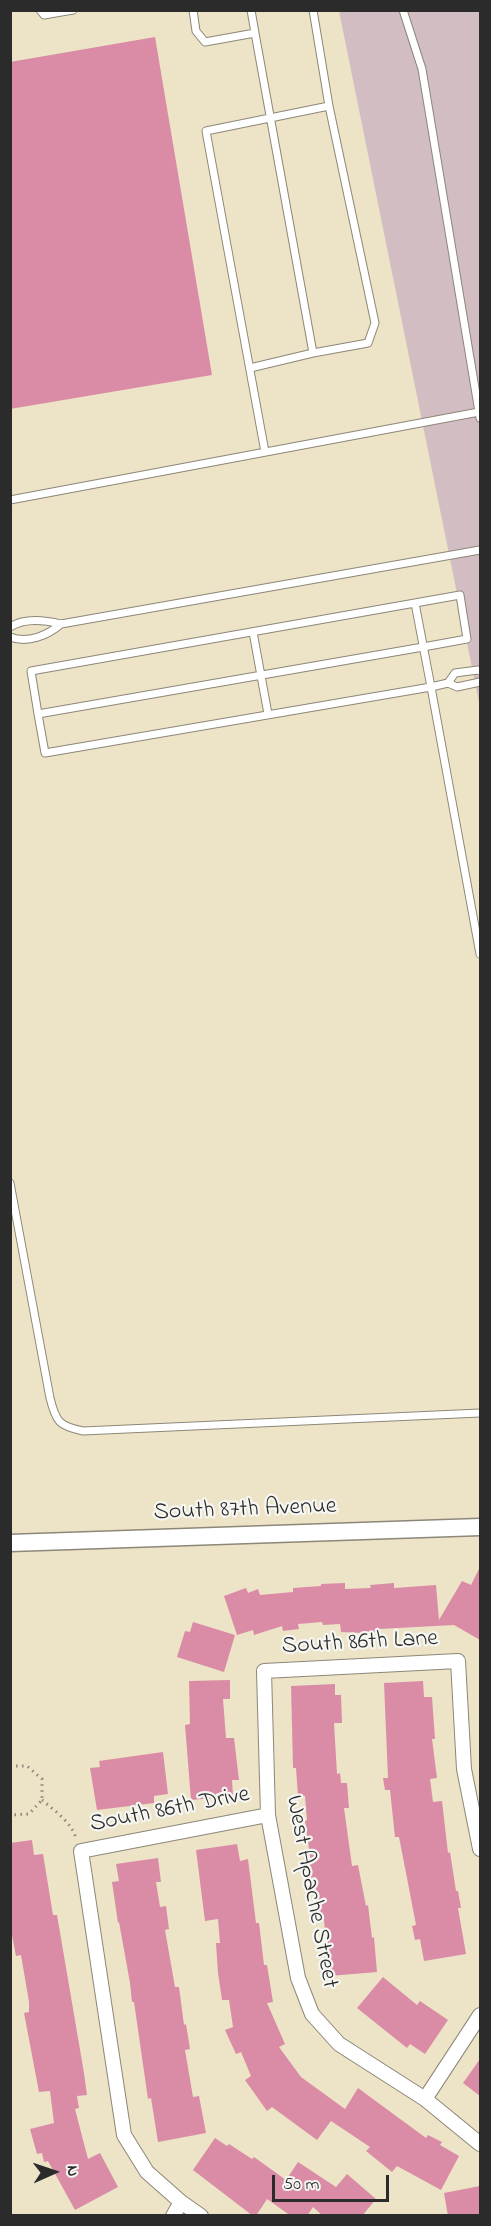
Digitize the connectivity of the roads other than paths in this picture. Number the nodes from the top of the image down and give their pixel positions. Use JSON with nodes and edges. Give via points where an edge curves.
{"nodes":[{"id":1,"x":40,"y":10,"type":"edge"},
{"id":2,"x":73,"y":10,"type":"edge"},
{"id":3,"x":193,"y":10,"type":"edge"},
{"id":4,"x":251,"y":10,"type":"edge"},
{"id":5,"x":313,"y":10,"type":"edge"},
{"id":6,"x":403,"y":10,"type":"edge"},
{"id":7,"x":255,"y":33,"type":"junction"},
{"id":8,"x":329,"y":106,"type":"junction"},
{"id":9,"x":270,"y":118,"type":"junction"},
{"id":10,"x":313,"y":353,"type":"junction"},
{"id":11,"x":250,"y":368,"type":"junction"},
{"id":12,"x":480,"y":415,"type":"edge"},
{"id":13,"x":265,"y":452,"type":"junction"},
{"id":14,"x":10,"y":500,"type":"edge"},
{"id":15,"x":480,"y":550,"type":"edge"},
{"id":16,"x":415,"y":603,"type":"junction"},
{"id":17,"x":61,"y":624,"type":"junction"},
{"id":18,"x":10,"y":627,"type":"edge"},
{"id":19,"x":253,"y":632,"type":"junction"},
{"id":20,"x":10,"y":637,"type":"edge"},
{"id":21,"x":423,"y":647,"type":"junction"},
{"id":22,"x":480,"y":671,"type":"edge"},
{"id":23,"x":261,"y":675,"type":"junction"},
{"id":24,"x":448,"y":682,"type":"junction"},
{"id":25,"x":480,"y":682,"type":"edge"},
{"id":26,"x":430,"y":687,"type":"junction"},
{"id":27,"x":38,"y":714,"type":"junction"},
{"id":28,"x":268,"y":714,"type":"junction"},
{"id":29,"x":480,"y":954,"type":"edge"},
{"id":30,"x":10,"y":1183,"type":"edge"},
{"id":31,"x":480,"y":1413,"type":"edge"},
{"id":32,"x":480,"y":1527,"type":"edge"},
{"id":33,"x":10,"y":1543,"type":"edge"},
{"id":34,"x":264,"y":1671,"type":"joint"},
{"id":35,"x":268,"y":1815,"type":"junction"},
{"id":36,"x":480,"y":1849,"type":"edge"},
{"id":37,"x":480,"y":2015,"type":"edge"},
{"id":38,"x":425,"y":2099,"type":"junction"},
{"id":39,"x":480,"y":2144,"type":"edge"},
{"id":40,"x":181,"y":2202,"type":"junction"},
{"id":41,"x":173,"y":2216,"type":"edge"},
{"id":42,"x":201,"y":2216,"type":"edge"}],
"edges":[{"from":1,"to":2,"type":"lane","via":[[45,15]]},
{"from":3,"to":7,"type":"lane","via":[[196,31],[205,42]]},
{"from":4,"to":7,"type":"lane"},
{"from":5,"to":8,"type":"lane"},
{"from":6,"to":12,"type":"lane","via":[[422,69]]},
{"from":7,"to":9,"type":"lane"},
{"from":8,"to":9,"type":"lane"},
{"from":8,"to":10,"type":"lane","via":[[375,323],[368,343]]},
{"from":9,"to":10,"type":"lane"},
{"from":9,"to":11,"type":"lane","via":[[206,131]]},
{"from":10,"to":11,"type":"lane"},
{"from":11,"to":13,"type":"lane"},
{"from":12,"to":13,"type":"lane"},
{"from":13,"to":14,"type":"lane"},
{"from":15,"to":17,"type":"lane"},
{"from":16,"to":19,"type":"lane"},
{"from":16,"to":21,"type":"lane"},
{"from":16,"to":21,"type":"lane","via":[[460,595],[467,639]]},
{"from":17,"to":18,"type":"lane","via":[[43,620]]},
{"from":17,"to":20,"type":"lane","via":[[47,635]]},
{"from":19,"to":23,"type":"lane"},
{"from":19,"to":27,"type":"lane","via":[[31,671]]},
{"from":21,"to":23,"type":"lane"},
{"from":21,"to":26,"type":"lane"},
{"from":22,"to":24,"type":"lane","via":[[455,674]]},
{"from":23,"to":27,"type":"lane"},
{"from":23,"to":28,"type":"lane"},
{"from":24,"to":25,"type":"lane","via":[[457,687]]},
{"from":24,"to":26,"type":"lane"},
{"from":26,"to":28,"type":"lane"},
{"from":26,"to":29,"type":"lane"},
{"from":27,"to":28,"type":"lane","via":[[45,753]]},
{"from":30,"to":31,"type":"lane","via":[[54,1417],[65,1427],[83,1431]]},
{"from":32,"to":33,"type":"street","name":"South 87th Avenue"},
{"from":34,"to":35,"type":"street","name":"West Apache Street"},
{"from":34,"to":36,"type":"street","name":"South 86th Lane","via":[[458,1661],[464,1769]]},
{"from":35,"to":38,"type":"street","name":"West Apache Street","via":[[298,1978],[312,2014],[339,2044]]},
{"from":35,"to":40,"type":"street","name":"South 86th Drive","via":[[81,1851],[124,2135],[147,2172]]},
{"from":37,"to":38,"type":"street"},
{"from":38,"to":39,"type":"street","name":"West Apache Street"},
{"from":40,"to":41,"type":"street"},
{"from":40,"to":42,"type":"street"}]}
